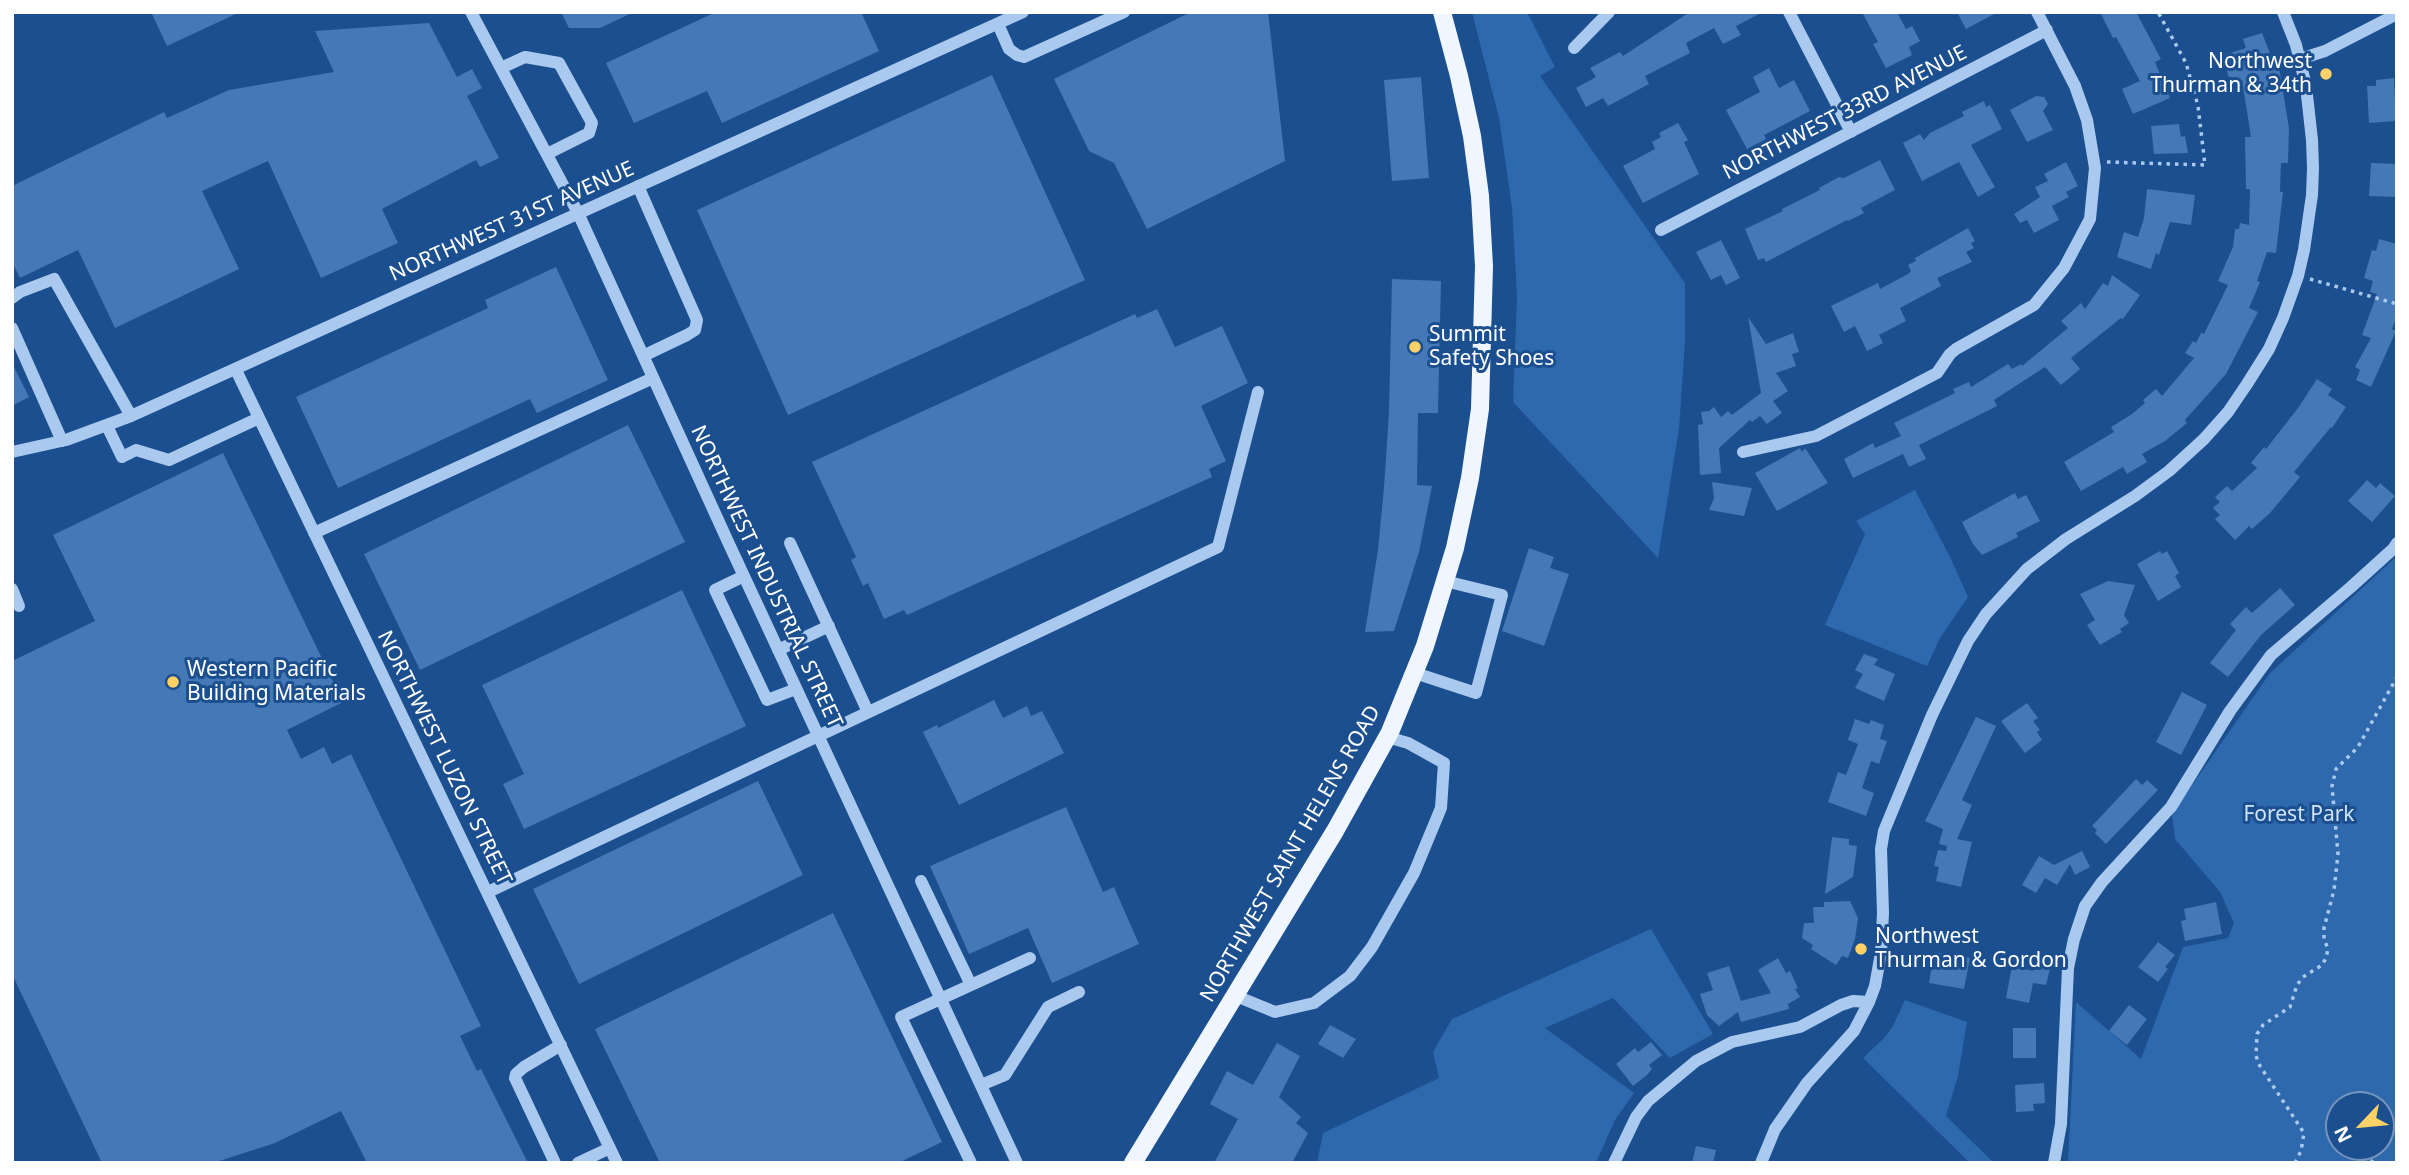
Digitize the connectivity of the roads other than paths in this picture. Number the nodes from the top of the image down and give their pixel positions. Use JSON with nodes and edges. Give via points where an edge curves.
{"nodes":[{"id":1,"x":471,"y":12,"type":"edge"},
{"id":2,"x":1023,"y":12,"type":"edge"},
{"id":3,"x":1124,"y":12,"type":"edge"},
{"id":4,"x":1442,"y":12,"type":"edge"},
{"id":5,"x":1609,"y":12,"type":"edge"},
{"id":6,"x":1789,"y":12,"type":"edge"},
{"id":7,"x":2037,"y":12,"type":"edge"},
{"id":8,"x":2283,"y":12,"type":"edge"},
{"id":9,"x":2397,"y":14,"type":"edge"},
{"id":10,"x":998,"y":24,"type":"junction"},
{"id":11,"x":2047,"y":30,"type":"junction"},
{"id":12,"x":1574,"y":48,"type":"dead end"},
{"id":13,"x":2300,"y":59,"type":"junction"},
{"id":14,"x":501,"y":68,"type":"junction"},
{"id":15,"x":1851,"y":132,"type":"junction"},
{"id":16,"x":547,"y":154,"type":"junction"},
{"id":17,"x":638,"y":186,"type":"junction"},
{"id":18,"x":578,"y":213,"type":"junction"},
{"id":19,"x":1661,"y":230,"type":"dead end"},
{"id":20,"x":12,"y":298,"type":"edge"},
{"id":21,"x":12,"y":328,"type":"edge"},
{"id":22,"x":643,"y":356,"type":"junction"},
{"id":23,"x":236,"y":370,"type":"junction"},
{"id":24,"x":653,"y":378,"type":"junction"},
{"id":25,"x":1258,"y":392,"type":"dead end"},
{"id":26,"x":131,"y":416,"type":"junction"},
{"id":27,"x":259,"y":418,"type":"junction"},
{"id":28,"x":107,"y":426,"type":"junction"},
{"id":29,"x":62,"y":441,"type":"junction"},
{"id":30,"x":12,"y":452,"type":"edge"},
{"id":31,"x":1743,"y":452,"type":"dead end"},
{"id":32,"x":314,"y":533,"type":"junction"},
{"id":33,"x":790,"y":543,"type":"dead end"},
{"id":34,"x":2397,"y":543,"type":"edge"},
{"id":35,"x":744,"y":576,"type":"junction"},
{"id":36,"x":1446,"y":581,"type":"junction"},
{"id":37,"x":12,"y":589,"type":"edge"},
{"id":38,"x":19,"y":606,"type":"dead end"},
{"id":39,"x":829,"y":626,"type":"junction"},
{"id":40,"x":778,"y":650,"type":"junction"},
{"id":41,"x":1415,"y":673,"type":"junction"},
{"id":42,"x":796,"y":689,"type":"junction"},
{"id":43,"x":868,"y":712,"type":"junction"},
{"id":44,"x":818,"y":736,"type":"junction"},
{"id":45,"x":1387,"y":737,"type":"junction"},
{"id":46,"x":921,"y":881,"type":"dead end"},
{"id":47,"x":488,"y":892,"type":"junction"},
{"id":48,"x":1030,"y":958,"type":"dead end"},
{"id":49,"x":971,"y":985,"type":"junction"},
{"id":50,"x":1079,"y":992,"type":"dead end"},
{"id":51,"x":1236,"y":996,"type":"junction"},
{"id":52,"x":940,"y":999,"type":"junction"},
{"id":53,"x":1869,"y":1002,"type":"junction"},
{"id":54,"x":561,"y":1045,"type":"junction"},
{"id":55,"x":981,"y":1085,"type":"junction"},
{"id":56,"x":610,"y":1148,"type":"junction"},
{"id":57,"x":555,"y":1163,"type":"edge"},
{"id":58,"x":578,"y":1163,"type":"edge"},
{"id":59,"x":617,"y":1163,"type":"edge"},
{"id":60,"x":971,"y":1163,"type":"edge"},
{"id":61,"x":1017,"y":1163,"type":"edge"},
{"id":62,"x":1133,"y":1163,"type":"edge"},
{"id":63,"x":1614,"y":1163,"type":"edge"},
{"id":64,"x":1760,"y":1163,"type":"edge"},
{"id":65,"x":2054,"y":1163,"type":"edge"}],
"edges":[{"from":1,"to":14,"type":"street","name":"NORTHWEST INDUSTRIAL STREET"},
{"from":2,"to":10,"type":"street","name":"NORTHWEST 31ST AVENUE"},
{"from":3,"to":10,"type":"street","via":[[1024,57],[1009,49]]},
{"from":4,"to":36,"type":"main road","name":"NORTHWEST SAINT HELENS ROAD","via":[[1472,136],[1484,266],[1480,409],[1470,478]]},
{"from":5,"to":12,"type":"street"},
{"from":6,"to":15,"type":"street"},
{"from":7,"to":11,"type":"street"},
{"from":8,"to":13,"type":"street"},
{"from":9,"to":13,"type":"street"},
{"from":10,"to":17,"type":"street","name":"NORTHWEST 31ST AVENUE"},
{"from":11,"to":15,"type":"street","name":"NORTHWEST 33RD AVENUE"},
{"from":11,"to":31,"type":"street","via":[[2088,120],[2094,162],[2090,219],[2064,268],[2034,305],[1956,349],[1937,373],[1816,436]]},
{"from":13,"to":53,"type":"street","via":[[2310,113],[2313,168],[2309,222],[2298,276],[2269,349],[2228,412],[2204,439],[2135,496],[2026,569],[1968,641],[1931,715],[1884,831],[1881,953]]},
{"from":14,"to":16,"type":"street","name":"NORTHWEST INDUSTRIAL STREET"},
{"from":14,"to":16,"type":"street","via":[[525,57],[559,63],[592,123],[589,133]]},
{"from":15,"to":19,"type":"street","name":"NORTHWEST 33RD AVENUE"},
{"from":16,"to":18,"type":"street","name":"NORTHWEST INDUSTRIAL STREET"},
{"from":17,"to":18,"type":"street","name":"NORTHWEST 31ST AVENUE"},
{"from":17,"to":22,"type":"street","via":[[697,320],[695,330]]},
{"from":18,"to":22,"type":"street","name":"NORTHWEST INDUSTRIAL STREET"},
{"from":18,"to":23,"type":"street","name":"NORTHWEST 31ST AVENUE"},
{"from":20,"to":26,"type":"street","via":[[54,279]]},
{"from":21,"to":29,"type":"street"},
{"from":22,"to":24,"type":"street","name":"NORTHWEST INDUSTRIAL STREET"},
{"from":23,"to":26,"type":"street","name":"NORTHWEST 31ST AVENUE"},
{"from":23,"to":27,"type":"street","name":"NORTHWEST LUZON STREET"},
{"from":24,"to":32,"type":"street"},
{"from":24,"to":35,"type":"street","name":"NORTHWEST INDUSTRIAL STREET"},
{"from":25,"to":43,"type":"street","via":[[1218,547]]},
{"from":26,"to":28,"type":"street","name":"NORTHWEST 31ST AVENUE"},
{"from":27,"to":28,"type":"street","via":[[169,460],[136,450],[122,457]]},
{"from":27,"to":32,"type":"street","name":"NORTHWEST LUZON STREET"},
{"from":28,"to":29,"type":"street","name":"NORTHWEST 31ST AVENUE"},
{"from":29,"to":30,"type":"street","name":"NORTHWEST 31ST AVENUE"},
{"from":32,"to":47,"type":"street","name":"NORTHWEST LUZON STREET"},
{"from":33,"to":39,"type":"street"},
{"from":34,"to":65,"type":"street","via":[[2271,655],[2171,807],[2085,906],[2068,968],[2061,1124]]},
{"from":35,"to":40,"type":"street","name":"NORTHWEST INDUSTRIAL STREET"},
{"from":35,"to":42,"type":"street","via":[[715,590],[767,700]]},
{"from":36,"to":41,"type":"main road","name":"NORTHWEST SAINT HELENS ROAD"},
{"from":36,"to":41,"type":"street","via":[[1502,595],[1476,693]]},
{"from":37,"to":38,"type":"street"},
{"from":39,"to":40,"type":"street"},
{"from":39,"to":43,"type":"street"},
{"from":40,"to":42,"type":"street","name":"NORTHWEST INDUSTRIAL STREET"},
{"from":41,"to":45,"type":"main road","name":"NORTHWEST SAINT HELENS ROAD"},
{"from":42,"to":44,"type":"street","name":"NORTHWEST INDUSTRIAL STREET"},
{"from":43,"to":44,"type":"street"},
{"from":44,"to":47,"type":"street"},
{"from":44,"to":52,"type":"street","name":"NORTHWEST INDUSTRIAL STREET"},
{"from":45,"to":51,"type":"main road","name":"NORTHWEST SAINT HELENS ROAD"},
{"from":45,"to":51,"type":"street","via":[[1444,763],[1441,808],[1414,873],[1373,947],[1350,976],[1314,1003],[1275,1012]]},
{"from":46,"to":49,"type":"street"},
{"from":47,"to":54,"type":"street","name":"NORTHWEST LUZON STREET"},
{"from":48,"to":49,"type":"street"},
{"from":49,"to":52,"type":"street"},
{"from":50,"to":55,"type":"street","via":[[1048,1007],[1005,1075]]},
{"from":51,"to":62,"type":"main road","name":"NORTHWEST SAINT HELENS ROAD"},
{"from":52,"to":55,"type":"street","name":"NORTHWEST INDUSTRIAL STREET"},
{"from":52,"to":60,"type":"street","via":[[901,1017]]},
{"from":53,"to":63,"type":"street","via":[[1840,1005],[1800,1027],[1732,1042],[1696,1061],[1648,1101]]},
{"from":53,"to":64,"type":"street","via":[[1854,1031],[1807,1083]]},
{"from":54,"to":56,"type":"street","name":"NORTHWEST LUZON STREET"},
{"from":54,"to":57,"type":"street","via":[[524,1067],[515,1078]]},
{"from":55,"to":61,"type":"street","name":"NORTHWEST INDUSTRIAL STREET"},
{"from":56,"to":58,"type":"street"},
{"from":56,"to":59,"type":"street","name":"NORTHWEST LUZON STREET"}]}
